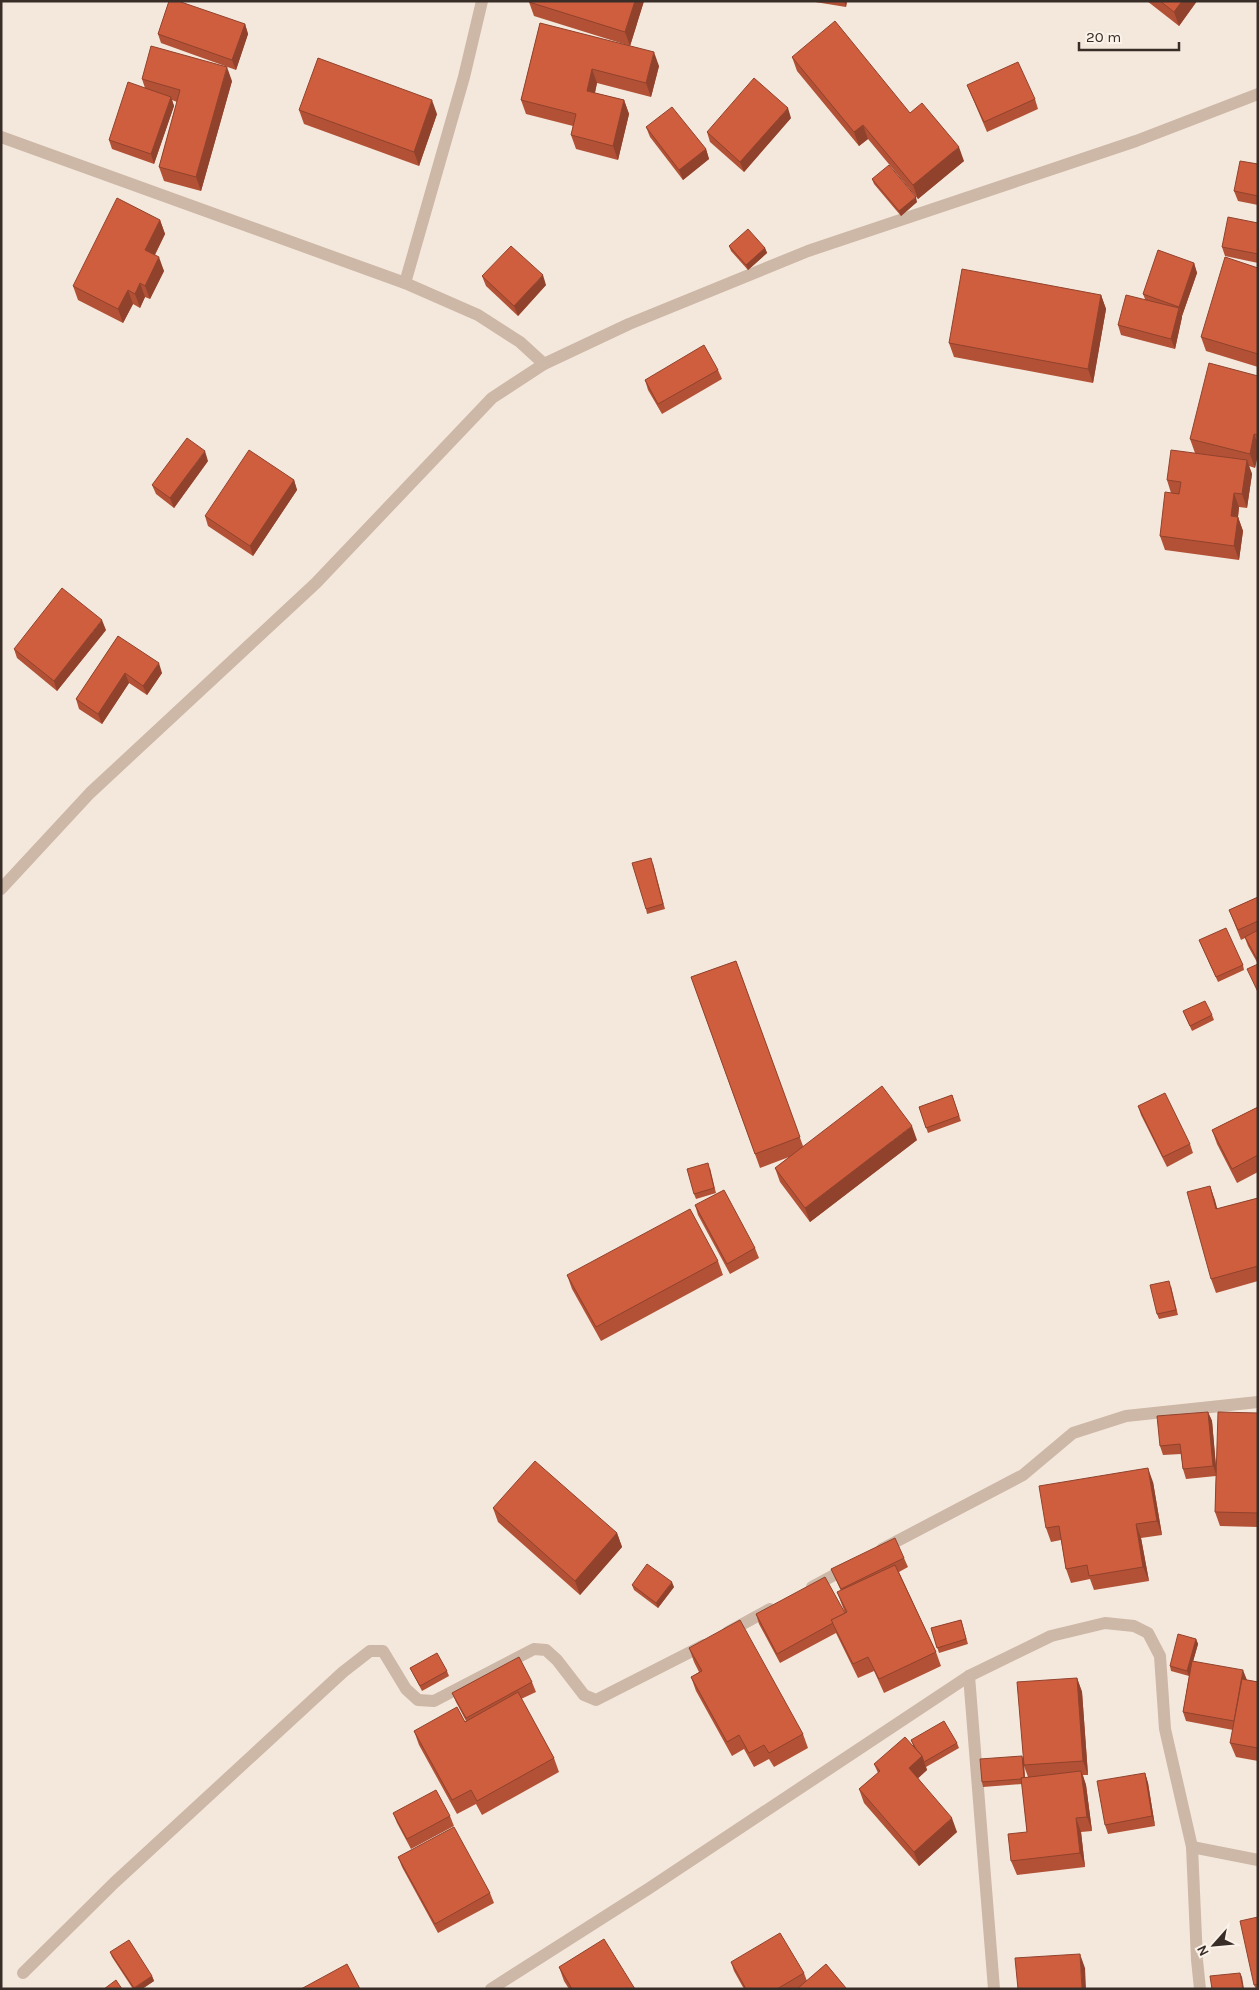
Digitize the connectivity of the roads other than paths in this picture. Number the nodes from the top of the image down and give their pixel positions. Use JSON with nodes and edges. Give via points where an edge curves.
{"nodes":[{"id":1,"x":482,"y":1,"type":"edge"},
{"id":2,"x":1258,"y":94,"type":"edge"},
{"id":3,"x":1,"y":136,"type":"edge"},
{"id":4,"x":405,"y":283,"type":"junction"},
{"id":5,"x":544,"y":364,"type":"junction"},
{"id":6,"x":1,"y":889,"type":"edge"},
{"id":7,"x":1258,"y":1402,"type":"edge"},
{"id":8,"x":798,"y":1595,"type":"edge"},
{"id":9,"x":780,"y":1604,"type":"edge"},
{"id":10,"x":969,"y":1676,"type":"junction"},
{"id":11,"x":1192,"y":1847,"type":"junction"},
{"id":12,"x":1258,"y":1860,"type":"edge"},
{"id":13,"x":23,"y":1974,"type":"dead end"},
{"id":14,"x":491,"y":1989,"type":"edge"},
{"id":15,"x":994,"y":1989,"type":"edge"},
{"id":16,"x":1200,"y":1989,"type":"edge"}],
"edges":[{"from":1,"to":4,"type":"street","via":[[464,77]]},
{"from":2,"to":5,"type":"street","via":[[1136,141],[808,251],[629,324]]},
{"from":3,"to":4,"type":"street"},
{"from":4,"to":5,"type":"street","via":[[478,316],[520,342]]},
{"from":5,"to":6,"type":"street","via":[[492,398],[316,583],[90,794]]},
{"from":7,"to":8,"type":"street","via":[[1126,1416],[1073,1433],[1022,1475]]},
{"from":9,"to":13,"type":"street","via":[[596,1700],[584,1695],[546,1650],[534,1650],[434,1701],[418,1700],[406,1689],[383,1651],[370,1651],[343,1672],[114,1884]]},
{"from":10,"to":11,"type":"street","via":[[1051,1636],[1105,1623],[1134,1626],[1148,1633],[1160,1656],[1165,1730]]},
{"from":10,"to":14,"type":"street"},
{"from":10,"to":15,"type":"street"},
{"from":11,"to":12,"type":"street"},
{"from":11,"to":16,"type":"street"}]}
